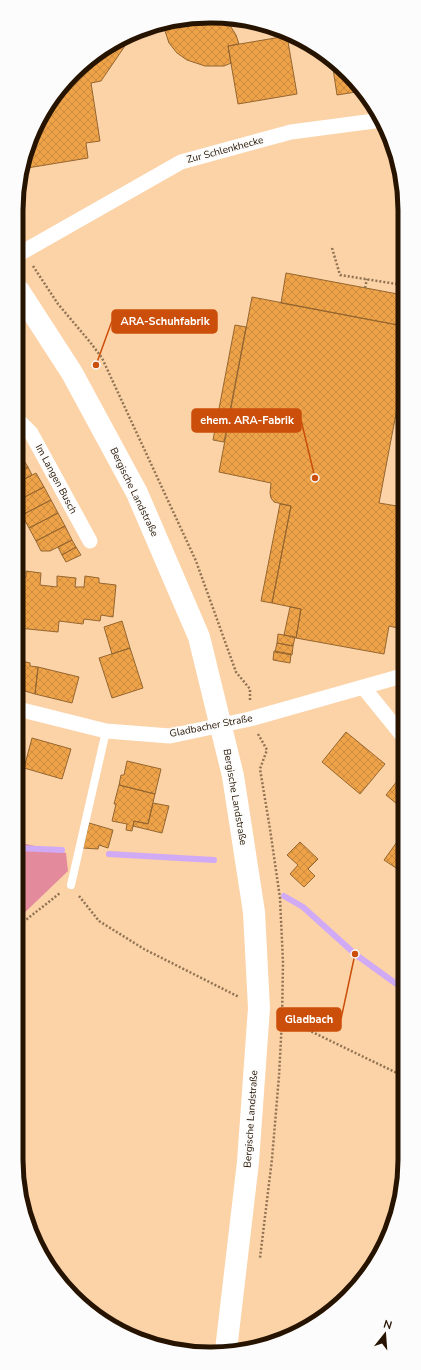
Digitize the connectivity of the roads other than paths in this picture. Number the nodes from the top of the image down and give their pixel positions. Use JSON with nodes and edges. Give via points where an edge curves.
{"nodes":[{"id":1,"x":375,"y":121,"type":"edge"},
{"id":2,"x":23,"y":252,"type":"edge"},
{"id":3,"x":23,"y":297,"type":"edge"},
{"id":4,"x":23,"y":425,"type":"edge"},
{"id":5,"x":90,"y":541,"type":"dead end"},
{"id":6,"x":398,"y":677,"type":"edge"},
{"id":7,"x":363,"y":687,"type":"junction"},
{"id":8,"x":23,"y":709,"type":"edge"},
{"id":9,"x":221,"y":725,"type":"junction"},
{"id":10,"x":398,"y":730,"type":"edge"},
{"id":11,"x":106,"y":732,"type":"junction"},
{"id":12,"x":70,"y":885,"type":"road end"},
{"id":13,"x":226,"y":1346,"type":"edge"}],
"edges":[{"from":1,"to":2,"type":"street","name":"Zur Schlenkhecke","via":[[291,132],[181,162]]},
{"from":3,"to":9,"type":"main road","name":"Bergische Landstraße","via":[[72,373],[137,493],[199,637]]},
{"from":4,"to":5,"type":"street","name":"Im Langen Busch","via":[[31,433]]},
{"from":6,"to":7,"type":"street","name":"Gladbacher Straße"},
{"from":7,"to":9,"type":"street","name":"Gladbacher Straße"},
{"from":7,"to":10,"type":"street"},
{"from":8,"to":11,"type":"street","name":"Gladbacher Straße"},
{"from":9,"to":11,"type":"street","name":"Gladbacher Straße","via":[[170,736]]},
{"from":9,"to":13,"type":"main road","name":"Bergische Landstraße","via":[[233,776],[254,912],[259,1008],[248,1162]]},
{"from":11,"to":12,"type":"lane"}]}
